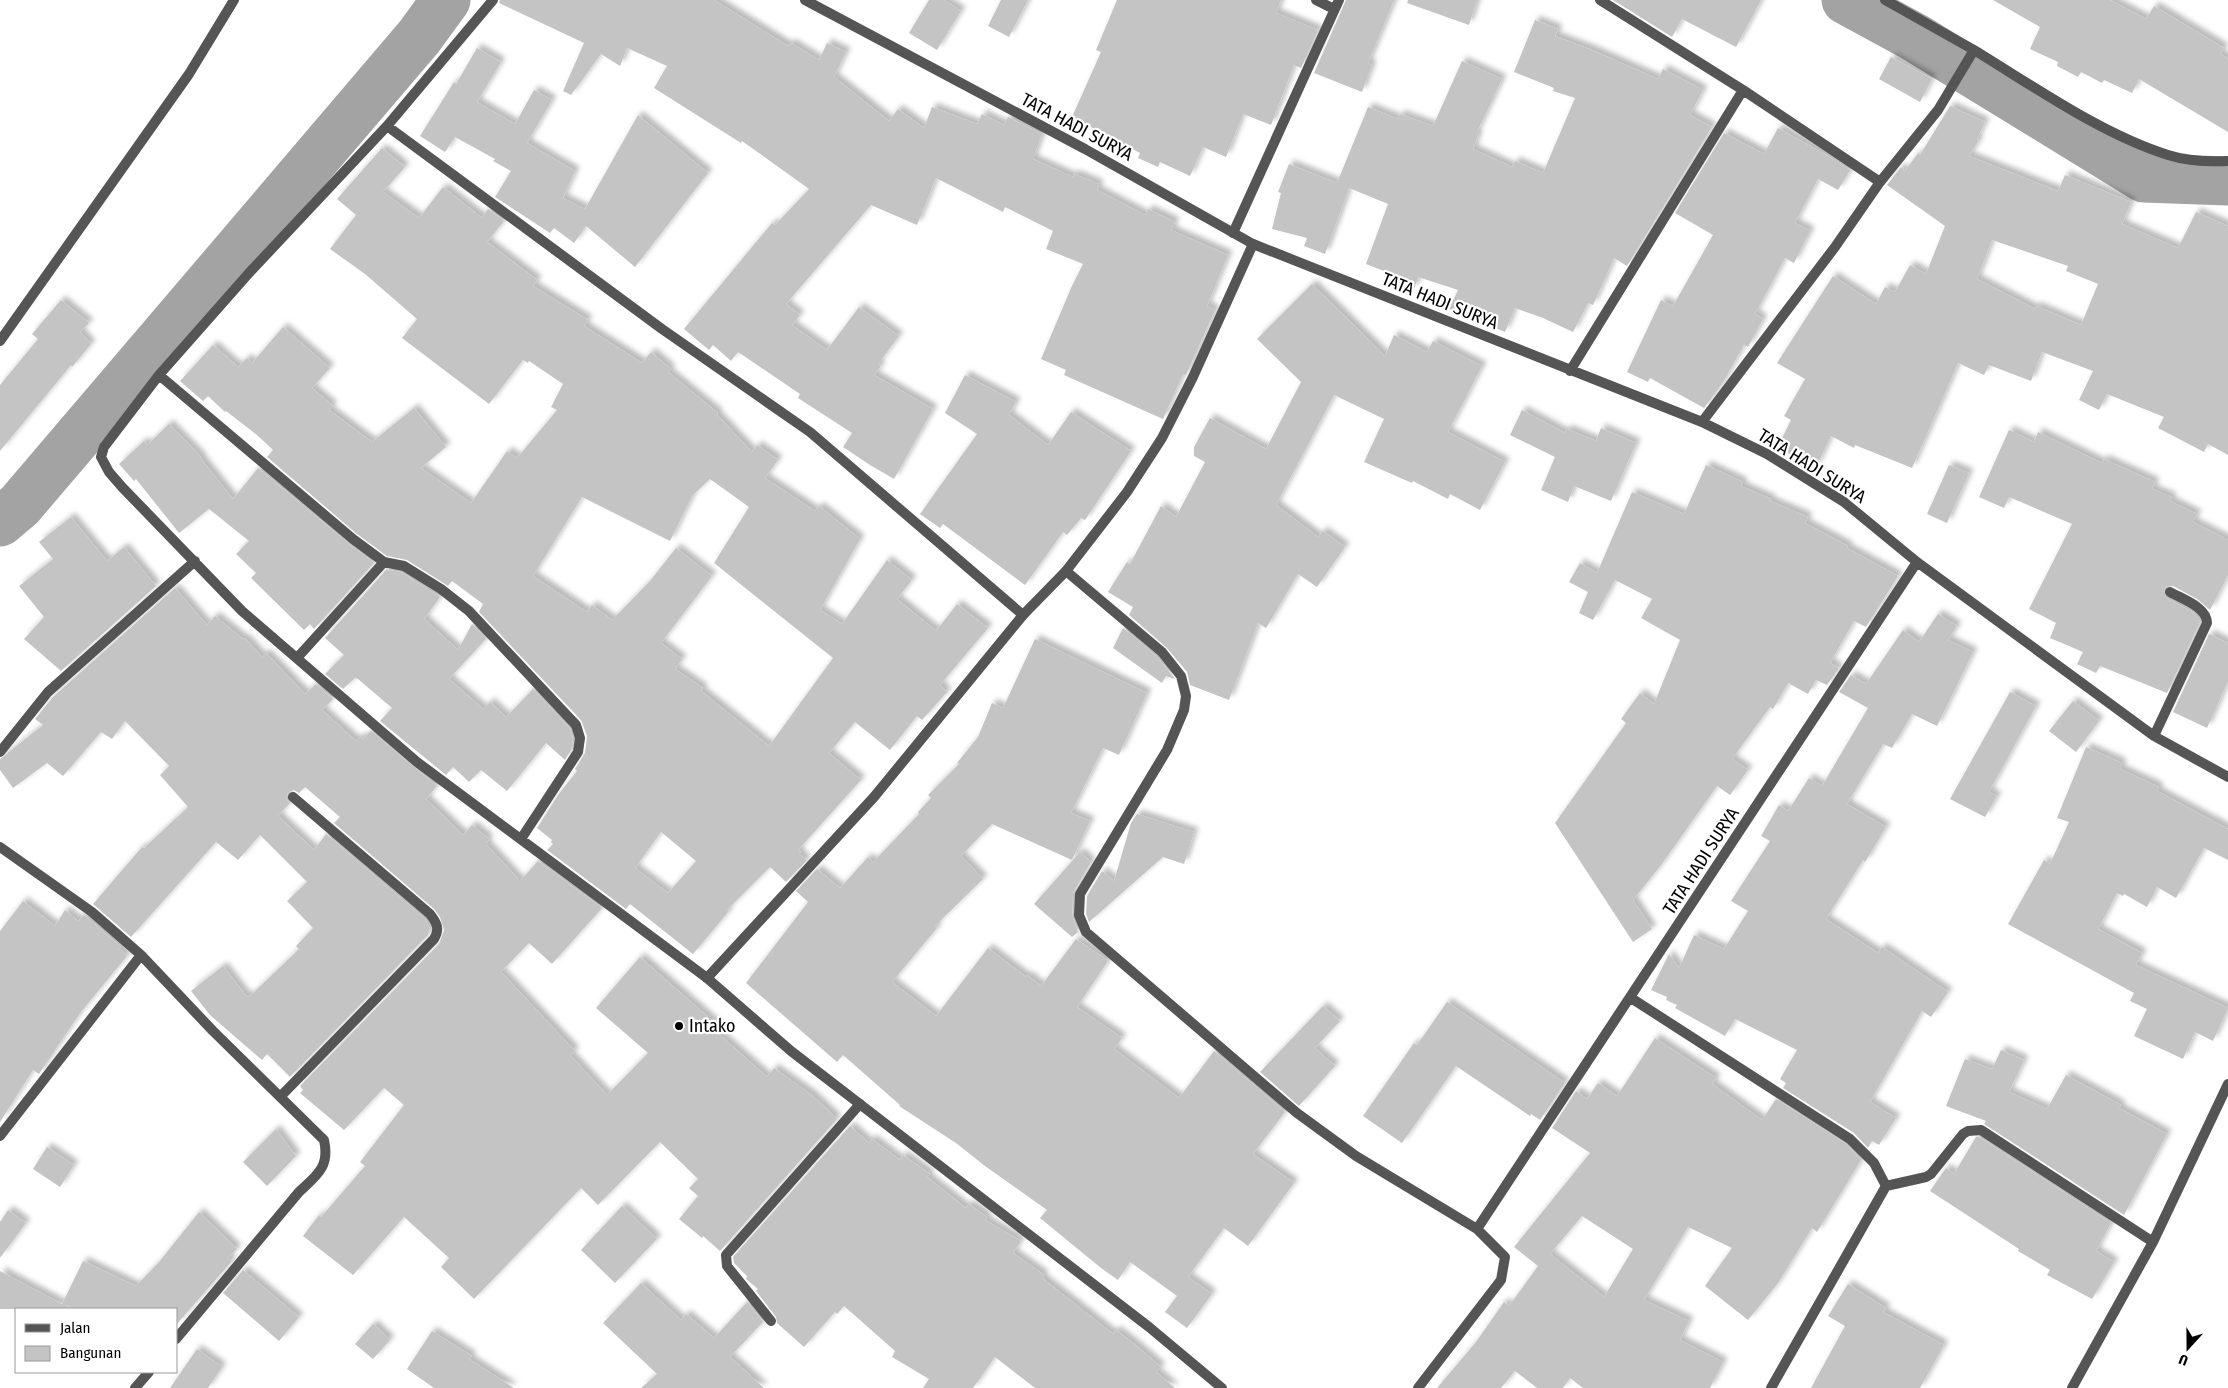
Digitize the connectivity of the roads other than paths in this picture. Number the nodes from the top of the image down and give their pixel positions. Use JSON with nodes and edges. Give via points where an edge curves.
{"nodes":[{"id":1,"x":234,"y":0,"type":"edge"},
{"id":2,"x":493,"y":0,"type":"edge"},
{"id":3,"x":804,"y":0,"type":"edge"},
{"id":4,"x":1316,"y":0,"type":"edge"},
{"id":5,"x":1600,"y":0,"type":"edge"},
{"id":6,"x":1885,"y":0,"type":"edge"},
{"id":7,"x":1337,"y":4,"type":"edge"},
{"id":8,"x":1974,"y":50,"type":"junction"},
{"id":9,"x":1743,"y":90,"type":"junction"},
{"id":10,"x":387,"y":126,"type":"junction"},
{"id":11,"x":2228,"y":161,"type":"edge"},
{"id":12,"x":1880,"y":182,"type":"junction"},
{"id":13,"x":1234,"y":233,"type":"junction"},
{"id":14,"x":1253,"y":244,"type":"junction"},
{"id":15,"x":0,"y":340,"type":"edge"},
{"id":16,"x":1570,"y":371,"type":"junction"},
{"id":17,"x":160,"y":375,"type":"junction"},
{"id":18,"x":1702,"y":422,"type":"junction"},
{"id":19,"x":195,"y":562,"type":"junction"},
{"id":20,"x":384,"y":562,"type":"junction"},
{"id":21,"x":1917,"y":562,"type":"junction"},
{"id":22,"x":1066,"y":571,"type":"junction"},
{"id":23,"x":2170,"y":592,"type":"dead end"},
{"id":24,"x":1023,"y":616,"type":"junction"},
{"id":25,"x":297,"y":658,"type":"junction"},
{"id":26,"x":2154,"y":736,"type":"junction"},
{"id":27,"x":0,"y":752,"type":"edge"},
{"id":28,"x":2228,"y":777,"type":"edge"},
{"id":29,"x":292,"y":797,"type":"dead end"},
{"id":30,"x":521,"y":839,"type":"junction"},
{"id":31,"x":0,"y":847,"type":"edge"},
{"id":32,"x":141,"y":955,"type":"junction"},
{"id":33,"x":707,"y":978,"type":"junction"},
{"id":34,"x":1631,"y":998,"type":"junction"},
{"id":35,"x":2228,"y":1084,"type":"edge"},
{"id":36,"x":280,"y":1097,"type":"junction"},
{"id":37,"x":860,"y":1104,"type":"junction"},
{"id":38,"x":0,"y":1136,"type":"edge"},
{"id":39,"x":1886,"y":1186,"type":"junction"},
{"id":40,"x":1477,"y":1230,"type":"junction"},
{"id":41,"x":2153,"y":1242,"type":"junction"},
{"id":42,"x":771,"y":1321,"type":"dead end"},
{"id":43,"x":178,"y":1337,"type":"edge"},
{"id":44,"x":148,"y":1373,"type":"edge"},
{"id":45,"x":135,"y":1388,"type":"edge"},
{"id":46,"x":1222,"y":1388,"type":"edge"},
{"id":47,"x":1418,"y":1388,"type":"edge"},
{"id":48,"x":1772,"y":1388,"type":"edge"},
{"id":49,"x":2072,"y":1388,"type":"edge"}],
"edges":[{"from":1,"to":15,"type":"street","via":[[190,74]]},
{"from":2,"to":10,"type":"street"},
{"from":3,"to":13,"type":"street","name":"TATA HADI SURYA","via":[[1085,149]]},
{"from":4,"to":7,"type":"street"},
{"from":5,"to":9,"type":"street"},
{"from":6,"to":8,"type":"street"},
{"from":7,"to":13,"type":"street"},
{"from":8,"to":11,"type":"street","via":[[2088,119],[2146,147],[2184,159]]},
{"from":8,"to":12,"type":"street","via":[[1938,110]]},
{"from":9,"to":12,"type":"street"},
{"from":9,"to":16,"type":"street"},
{"from":10,"to":17,"type":"street","via":[[255,266]]},
{"from":10,"to":24,"type":"street","via":[[662,329],[810,432]]},
{"from":12,"to":18,"type":"street","via":[[1835,247]]},
{"from":13,"to":14,"type":"street","name":"TATA HADI SURYA"},
{"from":14,"to":16,"type":"street","name":"TATA HADI SURYA"},
{"from":14,"to":22,"type":"street","via":[[1162,438],[1127,492]]},
{"from":16,"to":18,"type":"street","name":"TATA HADI SURYA"},
{"from":17,"to":19,"type":"street","via":[[104,447],[101,457],[108,472]]},
{"from":17,"to":20,"type":"street"},
{"from":18,"to":21,"type":"street","name":"TATA HADI SURYA","via":[[1767,454],[1844,502]]},
{"from":19,"to":25,"type":"street","via":[[242,611]]},
{"from":19,"to":27,"type":"street","via":[[48,692]]},
{"from":20,"to":25,"type":"street"},
{"from":20,"to":30,"type":"street","via":[[404,566],[469,611],[576,725],[580,738],[578,752]]},
{"from":21,"to":26,"type":"street"},
{"from":21,"to":34,"type":"street","name":"TATA HADI SURYA"},
{"from":22,"to":24,"type":"street"},
{"from":22,"to":40,"type":"street","via":[[1162,652],[1181,676],[1186,696],[1184,710],[1167,750],[1080,894],[1079,915],[1086,932],[1297,1114],[1356,1156]]},
{"from":23,"to":26,"type":"street","via":[[2201,610],[2207,623]]},
{"from":24,"to":33,"type":"street","via":[[874,797]]},
{"from":25,"to":30,"type":"street","via":[[417,762]]},
{"from":26,"to":28,"type":"street"},
{"from":29,"to":36,"type":"street","via":[[430,914],[438,932]]},
{"from":30,"to":33,"type":"street"},
{"from":31,"to":32,"type":"street","via":[[92,912]]},
{"from":32,"to":36,"type":"street"},
{"from":32,"to":38,"type":"street"},
{"from":33,"to":37,"type":"street","via":[[791,1051]]},
{"from":34,"to":39,"type":"street","via":[[1850,1139],[1874,1163]]},
{"from":34,"to":40,"type":"street","name":"TATA HADI SURYA"},
{"from":35,"to":41,"type":"street"},
{"from":36,"to":43,"type":"street","via":[[324,1140],[326,1155],[322,1171],[299,1192]]},
{"from":37,"to":42,"type":"street","via":[[726,1255],[727,1266]]},
{"from":37,"to":46,"type":"street"},
{"from":39,"to":41,"type":"street","via":[[1926,1177],[1963,1134],[1981,1130]]},
{"from":39,"to":48,"type":"street"},
{"from":40,"to":47,"type":"street","via":[[1505,1257],[1501,1280]]},
{"from":41,"to":49,"type":"street"},
{"from":44,"to":45,"type":"street"}]}
